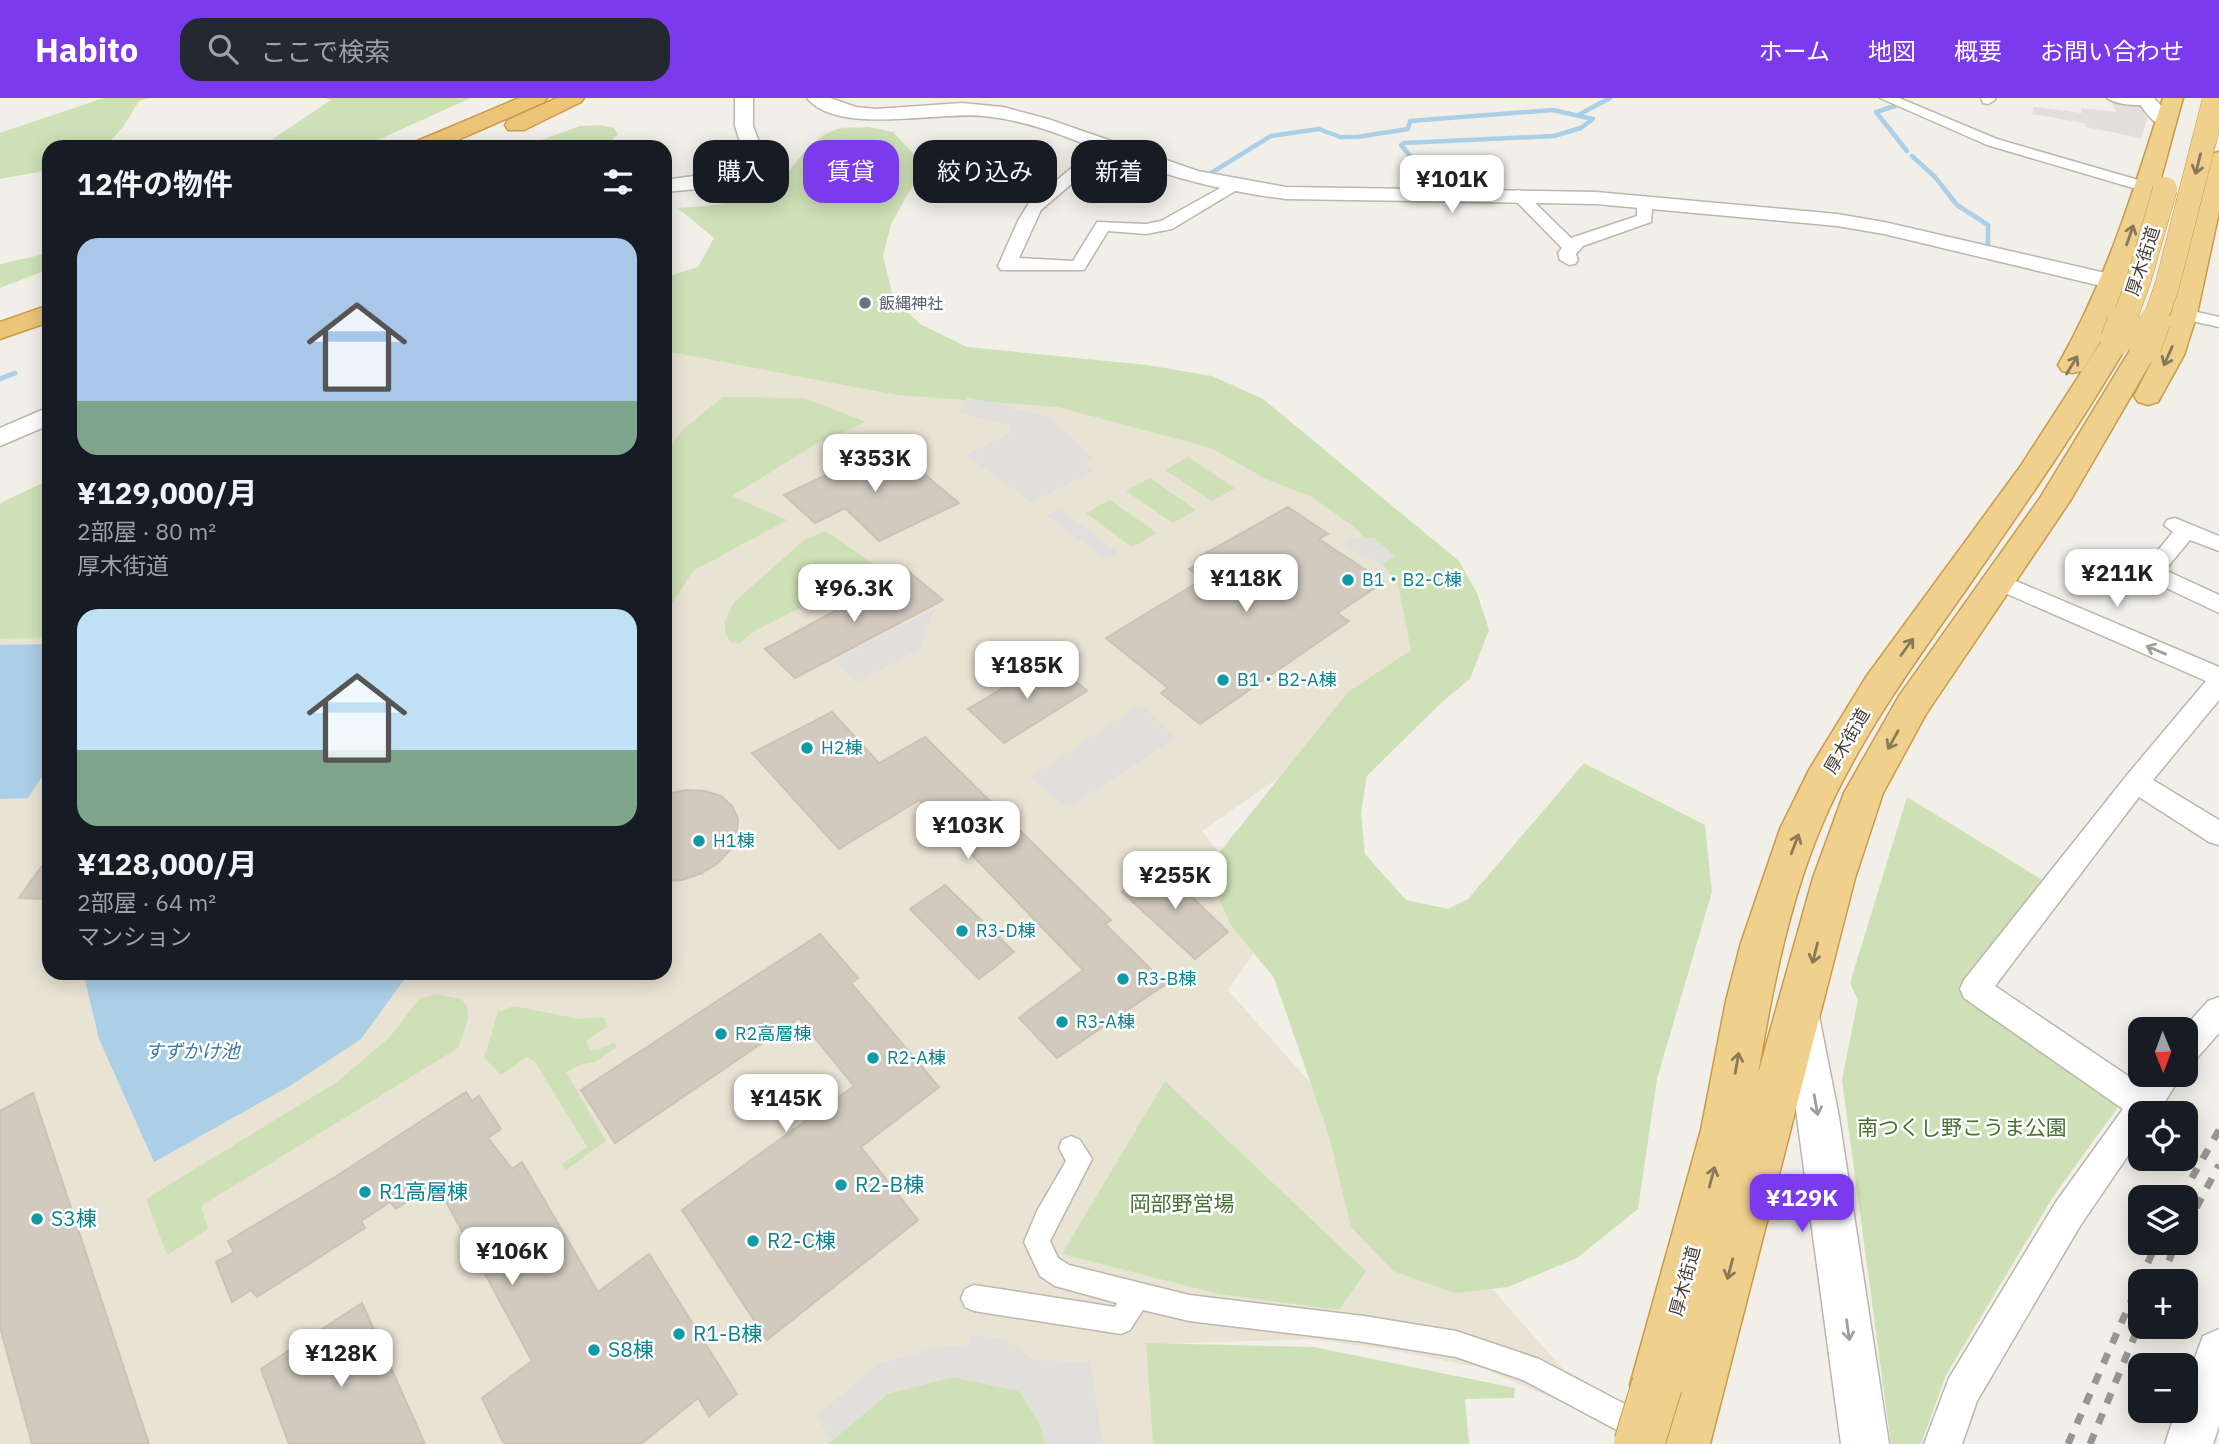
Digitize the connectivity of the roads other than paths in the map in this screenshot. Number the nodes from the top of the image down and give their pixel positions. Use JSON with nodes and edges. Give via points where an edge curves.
{"nodes":[{"id":1,"x":494,"y":98,"type":"edge"},
{"id":2,"x":537,"y":98,"type":"edge"},
{"id":3,"x":574,"y":98,"type":"edge"},
{"id":4,"x":588,"y":98,"type":"edge"},
{"id":5,"x":744,"y":98,"type":"edge"},
{"id":6,"x":816,"y":98,"type":"edge"},
{"id":7,"x":1887,"y":98,"type":"edge"},
{"id":8,"x":2114,"y":98,"type":"edge"},
{"id":9,"x":2173,"y":98,"type":"edge"},
{"id":10,"x":2191,"y":98,"type":"edge"},
{"id":11,"x":2215,"y":98,"type":"edge"},
{"id":12,"x":2146,"y":100,"type":"edge"},
{"id":13,"x":960,"y":103,"type":"edge"},
{"id":14,"x":2166,"y":121,"type":"junction"},
{"id":15,"x":505,"y":130,"type":"junction"},
{"id":16,"x":422,"y":140,"type":"edge"},
{"id":17,"x":426,"y":140,"type":"edge"},
{"id":18,"x":482,"y":140,"type":"edge"},
{"id":19,"x":1089,"y":140,"type":"edge"},
{"id":20,"x":1992,"y":142,"type":"junction"},
{"id":21,"x":1973,"y":154,"type":"dead end"},
{"id":22,"x":2219,"y":160,"type":"edge"},
{"id":23,"x":1167,"y":166,"type":"edge"},
{"id":24,"x":1071,"y":177,"type":"edge"},
{"id":25,"x":672,"y":185,"type":"edge"},
{"id":26,"x":1237,"y":185,"type":"junction"},
{"id":27,"x":2146,"y":187,"type":"junction"},
{"id":28,"x":1518,"y":195,"type":"junction"},
{"id":29,"x":1645,"y":201,"type":"junction"},
{"id":30,"x":2114,"y":282,"type":"junction"},
{"id":31,"x":42,"y":297,"type":"edge"},
{"id":32,"x":2187,"y":303,"type":"junction"},
{"id":33,"x":0,"y":312,"type":"edge"},
{"id":34,"x":42,"y":316,"type":"edge"},
{"id":35,"x":2219,"y":322,"type":"edge"},
{"id":36,"x":0,"y":331,"type":"edge"},
{"id":37,"x":42,"y":418,"type":"edge"},
{"id":38,"x":0,"y":438,"type":"edge"},
{"id":39,"x":2043,"y":487,"type":"junction"},
{"id":40,"x":2219,"y":544,"type":"edge"},
{"id":41,"x":1997,"y":581,"type":"junction"},
{"id":42,"x":2219,"y":605,"type":"edge"},
{"id":43,"x":2219,"y":677,"type":"edge"},
{"id":44,"x":2219,"y":683,"type":"edge"},
{"id":45,"x":2136,"y":782,"type":"junction"},
{"id":46,"x":2219,"y":834,"type":"edge"},
{"id":47,"x":2219,"y":1011,"type":"edge"},
{"id":48,"x":1799,"y":1014,"type":"junction"},
{"id":49,"x":2198,"y":1035,"type":"edge"},
{"id":50,"x":2156,"y":1087,"type":"edge"},
{"id":51,"x":2139,"y":1101,"type":"edge"},
{"id":52,"x":2145,"y":1101,"type":"edge"},
{"id":53,"x":2128,"y":1126,"type":"edge"},
{"id":54,"x":1071,"y":1148,"type":"dead end"},
{"id":55,"x":1137,"y":1296,"type":"junction"},
{"id":56,"x":974,"y":1298,"type":"dead end"},
{"id":57,"x":2219,"y":1352,"type":"edge"},
{"id":58,"x":1676,"y":1420,"type":"edge"},
{"id":59,"x":1639,"y":1444,"type":"edge"},
{"id":60,"x":1865,"y":1444,"type":"edge"},
{"id":61,"x":1943,"y":1444,"type":"edge"},
{"id":62,"x":2189,"y":1444,"type":"edge"}],
"edges":[{"from":1,"to":16,"type":"highway"},
{"from":2,"to":17,"type":"highway"},
{"from":3,"to":15,"type":"highway"},
{"from":4,"to":15,"type":"highway"},
{"from":5,"to":25,"type":"street","via":[[744,126],[756,161],[753,166],[733,176]]},
{"from":6,"to":13,"type":"street","via":[[867,115]]},
{"from":7,"to":20,"type":"street"},
{"from":8,"to":12,"type":"street"},
{"from":9,"to":14,"type":"highway"},
{"from":10,"to":39,"type":"highway","name":"厚木街道","bridge":true,"via":[[2139,279],[2116,340],[2083,396]]},
{"from":11,"to":39,"type":"highway","name":"厚木街道","one_way":true,"bridge":true,"via":[[2166,286],[2144,348]]},
{"from":12,"to":14,"type":"street"},
{"from":13,"to":19,"type":"street"},
{"from":14,"to":27,"type":"highway"},
{"from":15,"to":18,"type":"highway"},
{"from":20,"to":21,"type":"street"},
{"from":20,"to":27,"type":"street"},
{"from":22,"to":32,"type":"highway"},
{"from":23,"to":26,"type":"street"},
{"from":24,"to":26,"type":"street","via":[[1030,213],[1008,264],[1078,267],[1103,226],[1146,229],[1166,225]]},
{"from":26,"to":28,"type":"street","via":[[1286,193]]},
{"from":30,"to":27,"type":"highway","one_way":true},
{"from":28,"to":29,"type":"street"},
{"from":28,"to":29,"type":"street","via":[[1569,254],[1590,237],[1646,219]]},
{"from":29,"to":30,"type":"street","via":[[1862,223]]},
{"from":30,"to":32,"type":"highway","via":[[2183,294]]},
{"from":39,"to":30,"type":"highway","one_way":true,"via":[[2055,392],[2092,333]]},
{"from":31,"to":33,"type":"highway"},
{"from":32,"to":35,"type":"street"},
{"from":32,"to":39,"type":"highway","one_way":true,"via":[[2170,355],[2133,422],[2098,465]]},
{"from":34,"to":36,"type":"highway"},
{"from":37,"to":38,"type":"street"},
{"from":39,"to":41,"type":"highway","name":"厚木街道"},
{"from":58,"to":39,"type":"highway","name":"厚木街道","one_way":true,"via":[[1748,1001],[1762,943],[1801,829],[1879,686]]},
{"from":40,"to":42,"type":"street","via":[[2181,527],[2151,572]]},
{"from":43,"to":41,"type":"street","one_way":true},
{"from":41,"to":48,"type":"highway","name":"厚木街道","one_way":true,"via":[[1912,706],[1864,793],[1834,878]]},
{"from":44,"to":45,"type":"street"},
{"from":45,"to":46,"type":"street"},
{"from":45,"to":51,"type":"street","via":[[1975,989]]},
{"from":47,"to":49,"type":"street"},
{"from":48,"to":58,"type":"highway","name":"厚木街道","one_way":true},
{"from":48,"to":60,"type":"street","one_way":true},
{"from":50,"to":52,"type":"street"},
{"from":53,"to":61,"type":"street","via":[[2068,1214],[1969,1379]]},
{"from":54,"to":55,"type":"street","via":[[1080,1159],[1043,1221],[1037,1242],[1041,1255],[1063,1277]]},
{"from":55,"to":56,"type":"street","via":[[1121,1321]]},
{"from":55,"to":58,"type":"street","via":[[1189,1308],[1455,1345]]},
{"from":57,"to":62,"type":"street"},
{"from":58,"to":59,"type":"highway","name":"厚木街道","bridge":true}]}
